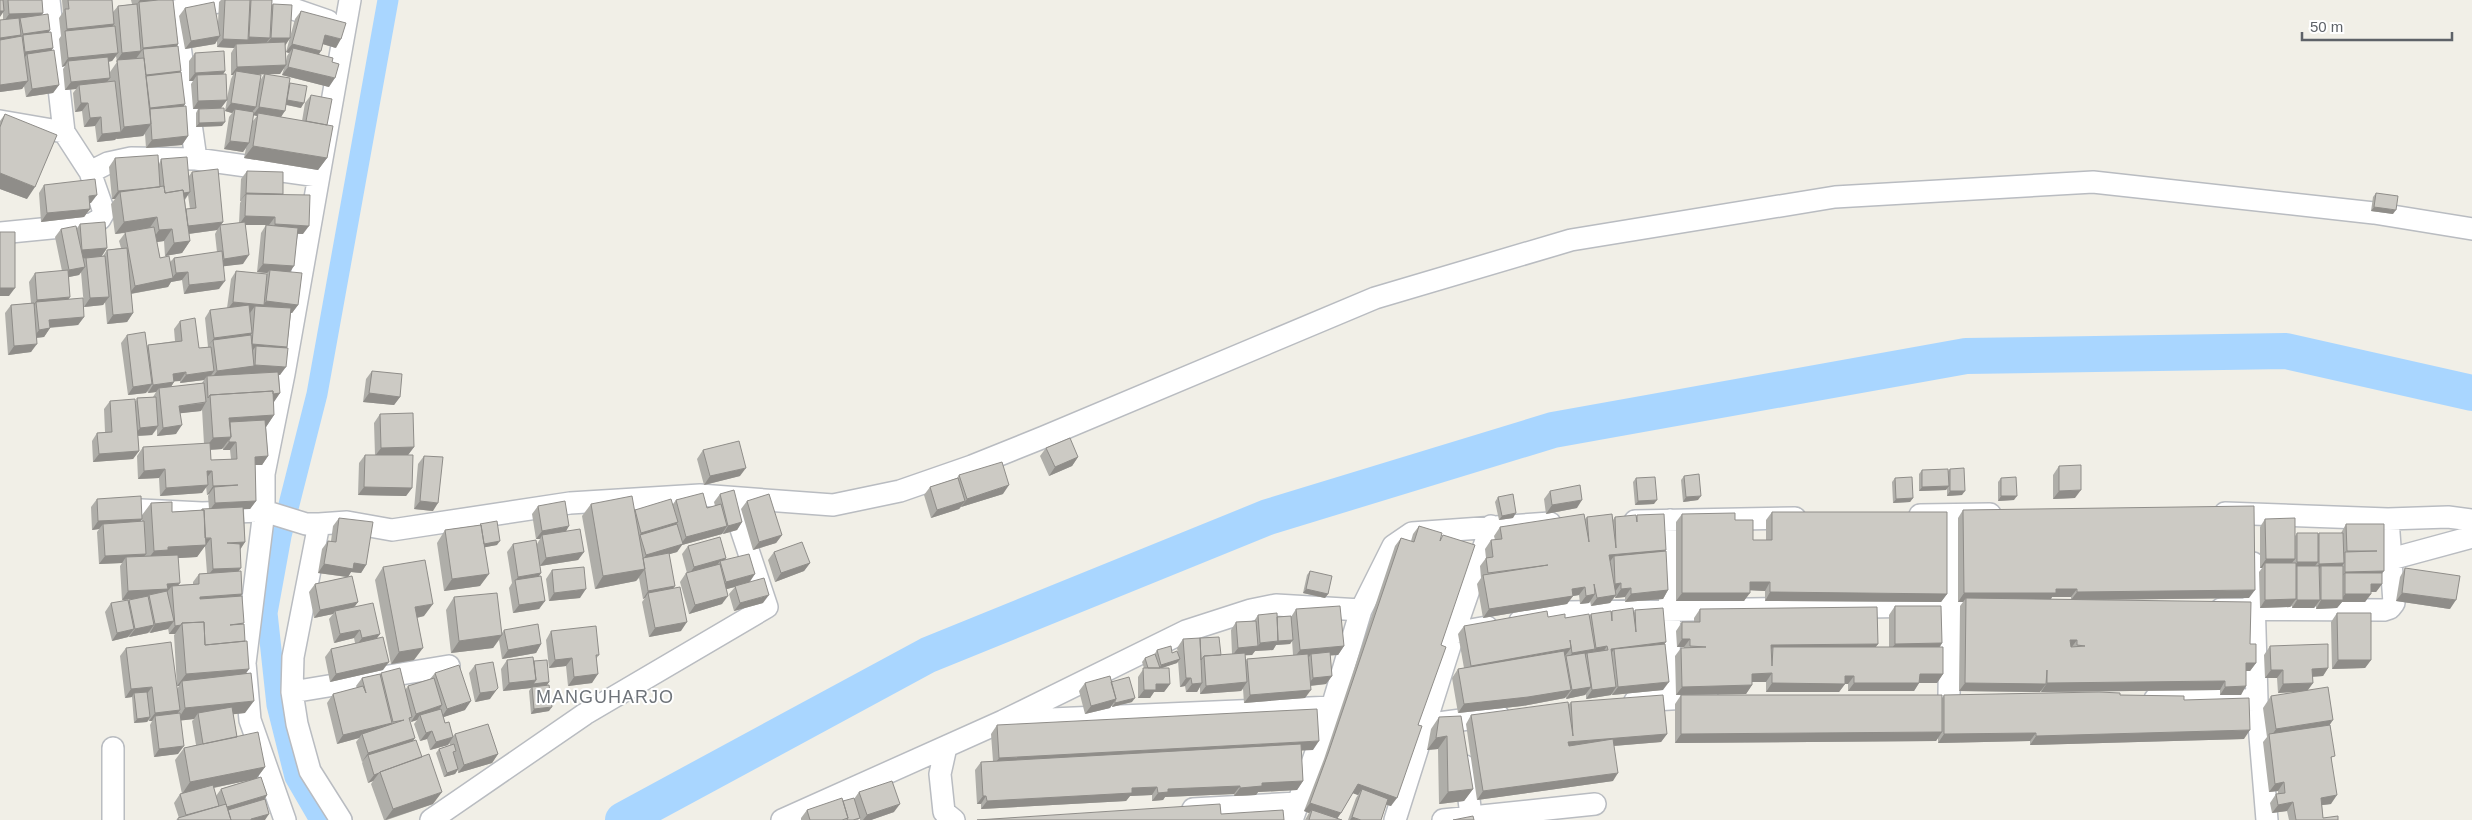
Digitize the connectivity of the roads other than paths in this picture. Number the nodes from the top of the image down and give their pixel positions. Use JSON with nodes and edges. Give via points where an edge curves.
{"nodes":[{"id":1,"x":49,"y":0,"type":"edge"},
{"id":2,"x":241,"y":0,"type":"edge"},
{"id":3,"x":260,"y":0,"type":"edge"},
{"id":4,"x":350,"y":0,"type":"edge"},
{"id":5,"x":345,"y":26,"type":"junction"},
{"id":6,"x":0,"y":121,"type":"edge"},
{"id":7,"x":64,"y":132,"type":"junction"},
{"id":8,"x":196,"y":159,"type":"junction"},
{"id":9,"x":90,"y":172,"type":"junction"},
{"id":10,"x":318,"y":176,"type":"junction"},
{"id":11,"x":2472,"y":229,"type":"edge"},
{"id":12,"x":0,"y":233,"type":"edge"},
{"id":13,"x":730,"y":497,"type":"junction"},
{"id":14,"x":141,"y":510,"type":"edge"},
{"id":15,"x":270,"y":513,"type":"junction"},
{"id":16,"x":2203,"y":513,"type":"edge"},
{"id":17,"x":2009,"y":514,"type":"edge"},
{"id":18,"x":1951,"y":515,"type":"junction"},
{"id":19,"x":1904,"y":516,"type":"edge"},
{"id":20,"x":1819,"y":518,"type":"edge"},
{"id":21,"x":2388,"y":519,"type":"junction"},
{"id":22,"x":1670,"y":520,"type":"junction"},
{"id":23,"x":2472,"y":520,"type":"edge"},
{"id":24,"x":1610,"y":521,"type":"edge"},
{"id":25,"x":1571,"y":522,"type":"edge"},
{"id":26,"x":312,"y":524,"type":"junction"},
{"id":27,"x":1491,"y":526,"type":"junction"},
{"id":28,"x":2252,"y":529,"type":"junction"},
{"id":29,"x":2472,"y":537,"type":"edge"},
{"id":30,"x":2391,"y":559,"type":"junction"},
{"id":31,"x":1950,"y":605,"type":"junction"},
{"id":32,"x":2009,"y":605,"type":"edge"},
{"id":33,"x":2206,"y":608,"type":"edge"},
{"id":34,"x":1361,"y":610,"type":"junction"},
{"id":35,"x":1669,"y":610,"type":"junction"},
{"id":36,"x":2255,"y":610,"type":"junction"},
{"id":37,"x":1454,"y":633,"type":"junction"},
{"id":38,"x":448,"y":666,"type":"dead end"},
{"id":39,"x":292,"y":692,"type":"junction"},
{"id":40,"x":1949,"y":696,"type":"edge"},
{"id":41,"x":1729,"y":697,"type":"edge"},
{"id":42,"x":1669,"y":698,"type":"junction"},
{"id":43,"x":2138,"y":698,"type":"edge"},
{"id":44,"x":2257,"y":700,"type":"junction"},
{"id":45,"x":1612,"y":703,"type":"edge"},
{"id":46,"x":1332,"y":707,"type":"junction"},
{"id":47,"x":1516,"y":713,"type":"edge"},
{"id":48,"x":1003,"y":721,"type":"junction"},
{"id":49,"x":1424,"y":725,"type":"junction"},
{"id":50,"x":1461,"y":735,"type":"junction"},
{"id":51,"x":946,"y":747,"type":"junction"},
{"id":52,"x":113,"y":748,"type":"dead end"},
{"id":53,"x":1595,"y":804,"type":"dead end"},
{"id":54,"x":1170,"y":810,"type":"edge"},
{"id":55,"x":1295,"y":812,"type":"edge"},
{"id":56,"x":1471,"y":816,"type":"junction"},
{"id":57,"x":114,"y":820,"type":"edge"},
{"id":58,"x":285,"y":820,"type":"edge"},
{"id":59,"x":341,"y":820,"type":"edge"},
{"id":60,"x":431,"y":820,"type":"edge"},
{"id":61,"x":782,"y":820,"type":"edge"},
{"id":62,"x":954,"y":820,"type":"edge"},
{"id":63,"x":1395,"y":820,"type":"edge"},
{"id":64,"x":1443,"y":820,"type":"edge"},
{"id":65,"x":2267,"y":820,"type":"edge"}],
"edges":[{"from":1,"to":7,"type":"street"},
{"from":2,"to":8,"type":"street","via":[[176,11]]},
{"from":3,"to":5,"type":"street"},
{"from":4,"to":5,"type":"street"},
{"from":5,"to":10,"type":"street"},
{"from":6,"to":7,"type":"street"},
{"from":7,"to":9,"type":"street"},
{"from":8,"to":9,"type":"street","via":[[131,158],[108,163]]},
{"from":8,"to":10,"type":"street"},
{"from":9,"to":12,"type":"street","via":[[104,212],[100,219],[92,224]]},
{"from":10,"to":15,"type":"street","via":[[264,474]]},
{"from":11,"to":13,"type":"street","via":[[2374,213],[2093,182],[1835,197],[1570,240],[1375,298],[1035,441],[900,491],[833,505]]},
{"from":13,"to":26,"type":"street","via":[[700,495],[570,504],[392,530],[347,522]]},
{"from":13,"to":60,"type":"street","via":[[767,607],[585,714]]},
{"from":14,"to":15,"type":"street"},
{"from":15,"to":26,"type":"street"},
{"from":15,"to":58,"type":"street","via":[[245,663],[250,720]]},
{"from":16,"to":28,"type":"street"},
{"from":17,"to":18,"type":"street"},
{"from":18,"to":19,"type":"street"},
{"from":18,"to":31,"type":"street"},
{"from":20,"to":22,"type":"street"},
{"from":21,"to":23,"type":"street","via":[[2448,517]]},
{"from":21,"to":28,"type":"street"},
{"from":21,"to":30,"type":"street"},
{"from":22,"to":24,"type":"street"},
{"from":22,"to":35,"type":"street"},
{"from":25,"to":27,"type":"street"},
{"from":26,"to":39,"type":"street","via":[[293,658]]},
{"from":27,"to":34,"type":"street","via":[[1412,533],[1393,546]]},
{"from":27,"to":37,"type":"street"},
{"from":28,"to":36,"type":"street"},
{"from":29,"to":30,"type":"street"},
{"from":30,"to":36,"type":"street","via":[[2394,603],[2390,608]]},
{"from":31,"to":32,"type":"street"},
{"from":31,"to":35,"type":"street"},
{"from":31,"to":40,"type":"street"},
{"from":33,"to":36,"type":"street"},
{"from":34,"to":46,"type":"street"},
{"from":34,"to":48,"type":"street","via":[[1276,604],[1251,610],[1186,631]]},
{"from":35,"to":37,"type":"street","via":[[1569,612]]},
{"from":35,"to":42,"type":"street"},
{"from":36,"to":44,"type":"street"},
{"from":37,"to":49,"type":"street"},
{"from":38,"to":39,"type":"street"},
{"from":39,"to":59,"type":"street","via":[[310,771]]},
{"from":41,"to":42,"type":"street"},
{"from":42,"to":45,"type":"street"},
{"from":43,"to":44,"type":"street"},
{"from":44,"to":65,"type":"street"},
{"from":46,"to":48,"type":"street"},
{"from":46,"to":55,"type":"street"},
{"from":47,"to":50,"type":"street"},
{"from":48,"to":51,"type":"street"},
{"from":49,"to":50,"type":"street"},
{"from":49,"to":63,"type":"street"},
{"from":50,"to":56,"type":"street"},
{"from":51,"to":61,"type":"street"},
{"from":51,"to":62,"type":"street","via":[[940,774],[944,812]]},
{"from":52,"to":57,"type":"street"},
{"from":53,"to":56,"type":"street"},
{"from":54,"to":55,"type":"street"},
{"from":56,"to":64,"type":"street"}]}
